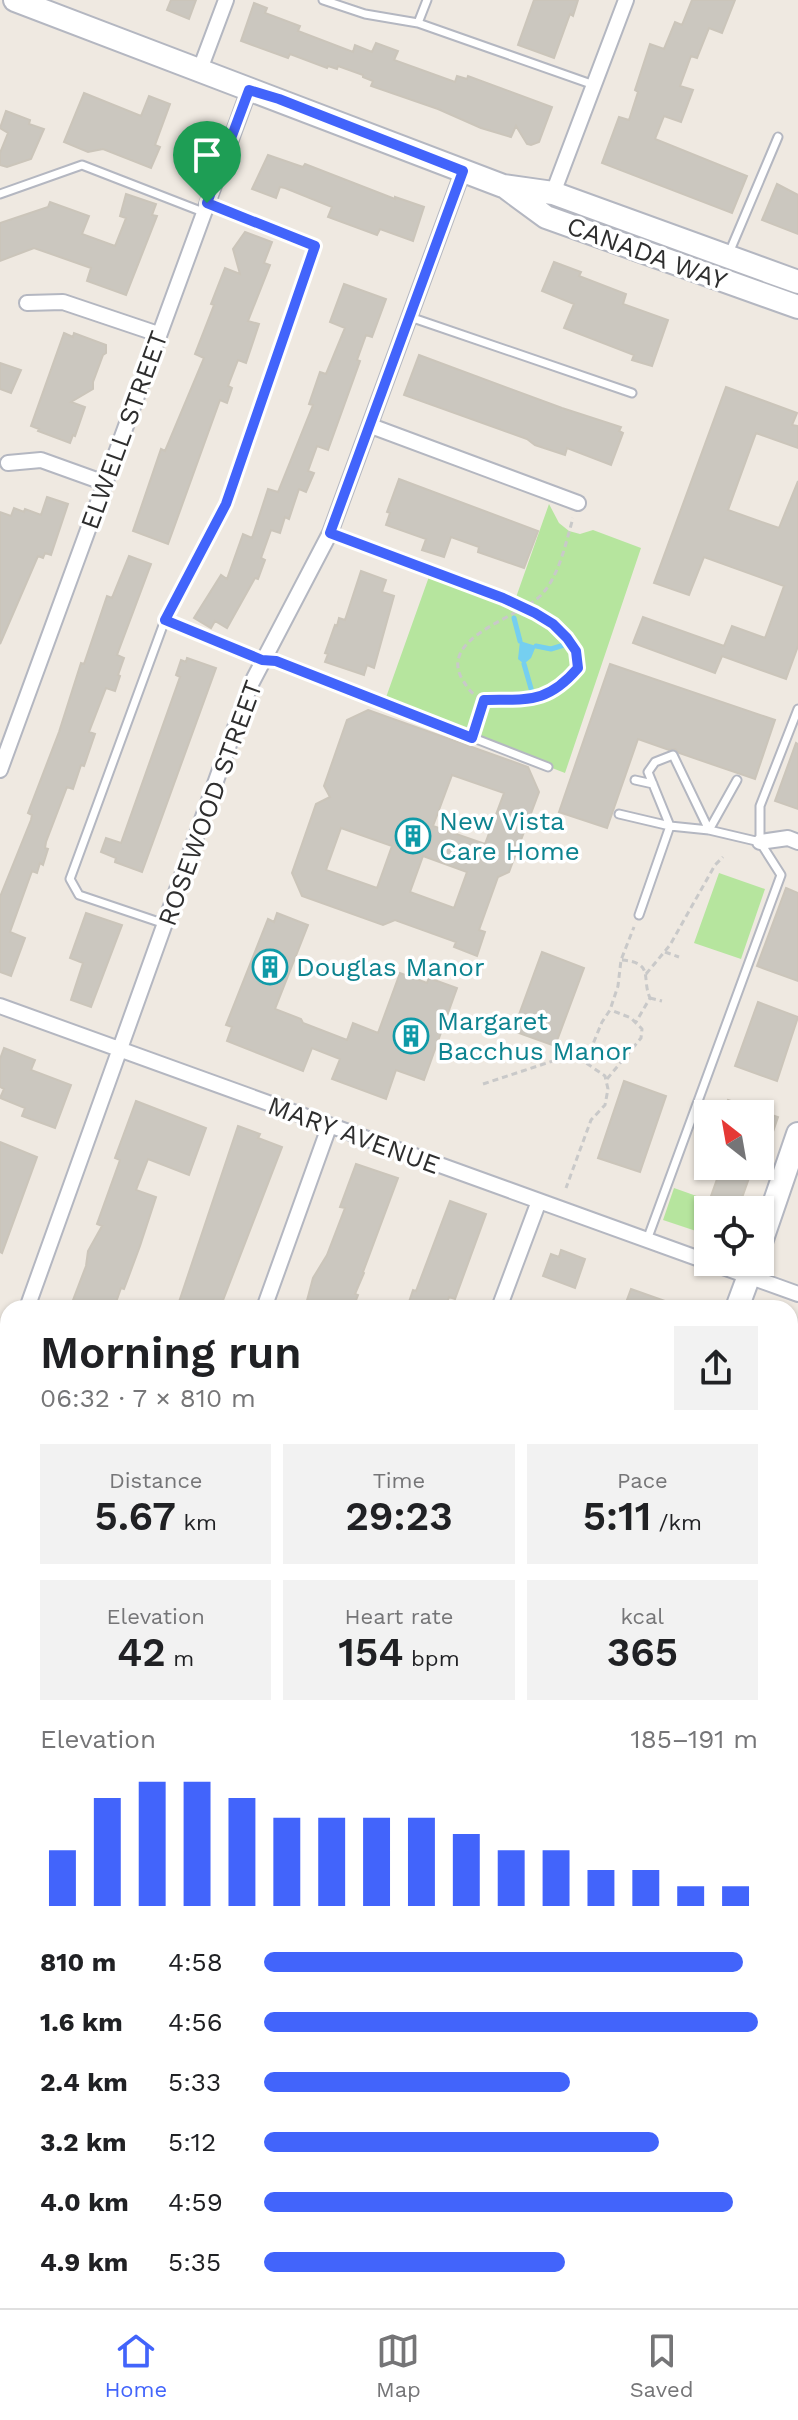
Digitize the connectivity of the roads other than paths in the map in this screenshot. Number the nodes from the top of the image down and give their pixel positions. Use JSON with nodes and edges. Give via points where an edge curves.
{"nodes":[{"id":1,"x":15,"y":0,"type":"edge"},
{"id":2,"x":226,"y":0,"type":"edge"},
{"id":3,"x":323,"y":0,"type":"edge"},
{"id":4,"x":427,"y":0,"type":"edge"},
{"id":5,"x":626,"y":0,"type":"edge"},
{"id":6,"x":418,"y":23,"type":"junction"},
{"id":7,"x":199,"y":72,"type":"junction"},
{"id":8,"x":594,"y":85,"type":"junction"},
{"id":9,"x":249,"y":90,"type":"junction"},
{"id":10,"x":778,"y":137,"type":"dead end"},
{"id":11,"x":463,"y":171,"type":"junction"},
{"id":12,"x":503,"y":186,"type":"junction"},
{"id":13,"x":553,"y":193,"type":"junction"},
{"id":14,"x":0,"y":194,"type":"edge"},
{"id":15,"x":205,"y":208,"type":"junction"},
{"id":16,"x":727,"y":258,"type":"junction"},
{"id":17,"x":798,"y":282,"type":"edge"},
{"id":18,"x":27,"y":303,"type":"dead end"},
{"id":19,"x":798,"y":307,"type":"edge"},
{"id":20,"x":410,"y":317,"type":"junction"},
{"id":21,"x":158,"y":334,"type":"junction"},
{"id":22,"x":632,"y":393,"type":"dead end"},
{"id":23,"x":371,"y":426,"type":"junction"},
{"id":24,"x":8,"y":463,"type":"dead end"},
{"id":25,"x":105,"y":483,"type":"junction"},
{"id":26,"x":578,"y":503,"type":"road end"},
{"id":27,"x":330,"y":533,"type":"junction"},
{"id":28,"x":503,"y":598,"type":"road end"},
{"id":29,"x":165,"y":620,"type":"junction"},
{"id":30,"x":262,"y":660,"type":"junction"},
{"id":31,"x":798,"y":709,"type":"edge"},
{"id":32,"x":7,"y":729,"type":"edge"},
{"id":33,"x":548,"y":767,"type":"dead end"},
{"id":34,"x":0,"y":770,"type":"edge"},
{"id":35,"x":635,"y":780,"type":"dead end"},
{"id":36,"x":737,"y":780,"type":"dead end"},
{"id":37,"x":653,"y":784,"type":"junction"},
{"id":38,"x":619,"y":814,"type":"dead end"},
{"id":39,"x":670,"y":826,"type":"junction"},
{"id":40,"x":709,"y":830,"type":"junction"},
{"id":41,"x":760,"y":842,"type":"junction"},
{"id":42,"x":798,"y":842,"type":"edge"},
{"id":43,"x":639,"y":915,"type":"road end"},
{"id":44,"x":166,"y":925,"type":"junction"},
{"id":45,"x":0,"y":1006,"type":"edge"},
{"id":46,"x":119,"y":1050,"type":"junction"},
{"id":47,"x":329,"y":1127,"type":"junction"},
{"id":48,"x":798,"y":1134,"type":"edge"},
{"id":49,"x":539,"y":1201,"type":"junction"},
{"id":50,"x":774,"y":1204,"type":"edge"},
{"id":51,"x":647,"y":1240,"type":"junction"},
{"id":52,"x":694,"y":1257,"type":"edge"},
{"id":53,"x":749,"y":1276,"type":"edge"},
{"id":54,"x":765,"y":1276,"type":"edge"},
{"id":55,"x":798,"y":1294,"type":"edge"},
{"id":56,"x":30,"y":1300,"type":"edge"},
{"id":57,"x":267,"y":1300,"type":"edge"},
{"id":58,"x":502,"y":1300,"type":"edge"},
{"id":59,"x":740,"y":1300,"type":"edge"}],
"edges":[{"from":1,"to":7,"type":"main road","name":"CANADA WAY"},
{"from":2,"to":7,"type":"street"},
{"from":3,"to":6,"type":"lane"},
{"from":4,"to":6,"type":"lane"},
{"from":5,"to":8,"type":"street"},
{"from":6,"to":8,"type":"lane"},
{"from":7,"to":9,"type":"main road","name":"CANADA WAY"},
{"from":8,"to":13,"type":"street"},
{"from":9,"to":11,"type":"main road","name":"CANADA WAY"},
{"from":9,"to":15,"type":"street","name":"ELWELL STREET"},
{"from":10,"to":16,"type":"lane"},
{"from":11,"to":12,"type":"main road","name":"CANADA WAY"},
{"from":11,"to":20,"type":"street","name":"ROSEWOOD STREET"},
{"from":12,"to":13,"type":"main road","name":"CANADA WAY"},
{"from":12,"to":19,"type":"main road","name":"CANADA WAY","via":[[546,217]]},
{"from":13,"to":16,"type":"main road","name":"CANADA WAY"},
{"from":14,"to":15,"type":"lane","via":[[82,165]]},
{"from":15,"to":21,"type":"street","name":"ELWELL STREET"},
{"from":15,"to":29,"type":"lane","via":[[315,246],[226,504]]},
{"from":16,"to":17,"type":"main road","name":"CANADA WAY"},
{"from":18,"to":21,"type":"street","via":[[63,302]]},
{"from":20,"to":22,"type":"lane"},
{"from":20,"to":23,"type":"street","name":"ROSEWOOD STREET"},
{"from":21,"to":25,"type":"street","name":"ELWELL STREET"},
{"from":23,"to":26,"type":"street"},
{"from":23,"to":27,"type":"street","name":"ROSEWOOD STREET"},
{"from":24,"to":25,"type":"street","via":[[41,460]]},
{"from":25,"to":32,"type":"street","name":"ELWELL STREET"},
{"from":27,"to":28,"type":"lane"},
{"from":27,"to":30,"type":"street","name":"ROSEWOOD STREET"},
{"from":29,"to":30,"type":"lane"},
{"from":29,"to":44,"type":"lane","via":[[70,879],[79,895]]},
{"from":30,"to":33,"type":"lane"},
{"from":30,"to":44,"type":"street","name":"ROSEWOOD STREET"},
{"from":31,"to":41,"type":"lane","via":[[760,806]]},
{"from":32,"to":34,"type":"street","name":"ELWELL STREET"},
{"from":35,"to":37,"type":"lane"},
{"from":36,"to":40,"type":"lane"},
{"from":37,"to":39,"type":"lane"},
{"from":37,"to":40,"type":"lane","via":[[648,772],[655,762],[673,755]]},
{"from":38,"to":39,"type":"lane"},
{"from":39,"to":40,"type":"lane"},
{"from":39,"to":43,"type":"lane"},
{"from":40,"to":41,"type":"lane"},
{"from":41,"to":42,"type":"street"},
{"from":41,"to":51,"type":"lane","via":[[781,875]]},
{"from":44,"to":46,"type":"street","name":"ROSEWOOD STREET"},
{"from":45,"to":46,"type":"street","name":"MARY AVENUE"},
{"from":46,"to":47,"type":"street","name":"MARY AVENUE"},
{"from":46,"to":56,"type":"street","name":"ROSEWOOD STREET"},
{"from":47,"to":49,"type":"street","name":"MARY AVENUE"},
{"from":47,"to":57,"type":"street"},
{"from":48,"to":50,"type":"main road"},
{"from":49,"to":51,"type":"street","name":"MARY AVENUE"},
{"from":49,"to":58,"type":"street"},
{"from":51,"to":52,"type":"street","name":"MARY AVENUE"},
{"from":53,"to":59,"type":"main road"},
{"from":54,"to":55,"type":"street","name":"MARY AVENUE"}]}
